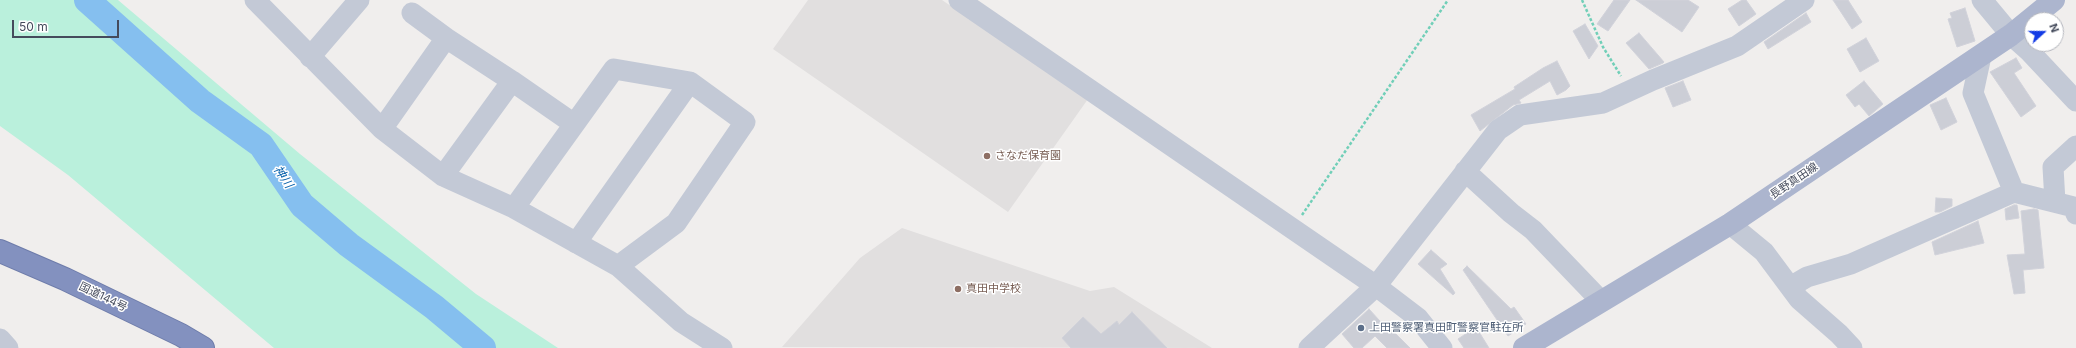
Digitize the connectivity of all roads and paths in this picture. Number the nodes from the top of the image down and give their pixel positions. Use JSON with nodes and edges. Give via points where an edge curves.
{"nodes":[{"id":1,"x":255,"y":0,"type":"edge"},
{"id":2,"x":360,"y":0,"type":"edge"},
{"id":3,"x":959,"y":0,"type":"edge"},
{"id":4,"x":1448,"y":0,"type":"edge"},
{"id":5,"x":1582,"y":0,"type":"edge"},
{"id":6,"x":1804,"y":0,"type":"edge"},
{"id":7,"x":1982,"y":0,"type":"edge"},
{"id":8,"x":2054,"y":0,"type":"edge"},
{"id":9,"x":412,"y":13,"type":"dead end"},
{"id":10,"x":2011,"y":35,"type":"junction"},
{"id":11,"x":446,"y":38,"type":"junction"},
{"id":12,"x":1980,"y":56,"type":"junction"},
{"id":13,"x":310,"y":57,"type":"junction"},
{"id":14,"x":512,"y":81,"type":"junction"},
{"id":15,"x":690,"y":82,"type":"junction"},
{"id":16,"x":1633,"y":88,"type":"junction"},
{"id":17,"x":2076,"y":101,"type":"edge"},
{"id":18,"x":574,"y":124,"type":"junction"},
{"id":19,"x":382,"y":129,"type":"junction"},
{"id":20,"x":2076,"y":146,"type":"edge"},
{"id":21,"x":1464,"y":171,"type":"junction"},
{"id":22,"x":443,"y":176,"type":"junction"},
{"id":23,"x":2014,"y":192,"type":"junction"},
{"id":24,"x":2055,"y":202,"type":"junction"},
{"id":25,"x":514,"y":208,"type":"junction"},
{"id":26,"x":2076,"y":214,"type":"edge"},
{"id":27,"x":1730,"y":224,"type":"junction"},
{"id":28,"x":1293,"y":229,"type":"junction"},
{"id":29,"x":576,"y":243,"type":"junction"},
{"id":30,"x":0,"y":251,"type":"edge"},
{"id":31,"x":618,"y":266,"type":"junction"},
{"id":32,"x":1376,"y":286,"type":"junction"},
{"id":33,"x":1790,"y":287,"type":"junction"},
{"id":34,"x":1601,"y":301,"type":"junction"},
{"id":35,"x":0,"y":339,"type":"edge"},
{"id":36,"x":8,"y":348,"type":"edge"},
{"id":37,"x":203,"y":348,"type":"edge"},
{"id":38,"x":722,"y":348,"type":"edge"},
{"id":39,"x":1309,"y":348,"type":"edge"},
{"id":40,"x":1442,"y":348,"type":"edge"},
{"id":41,"x":1524,"y":348,"type":"edge"},
{"id":42,"x":1852,"y":348,"type":"edge"}],
"edges":[{"from":1,"to":13,"type":"street"},
{"from":2,"to":13,"type":"street"},
{"from":3,"to":28,"type":"street"},
{"from":4,"to":28,"type":"path"},
{"from":5,"to":16,"type":"path","via":[[1603,47],[1621,76]]},
{"from":6,"to":16,"type":"street","via":[[1737,46]]},
{"from":7,"to":10,"type":"street"},
{"from":8,"to":10,"type":"main road","name":"長野真田線"},
{"from":9,"to":11,"type":"street"},
{"from":10,"to":12,"type":"main road","name":"長野真田線"},
{"from":10,"to":17,"type":"street"},
{"from":11,"to":14,"type":"street"},
{"from":11,"to":19,"type":"street"},
{"from":12,"to":23,"type":"street","via":[[1973,93]]},
{"from":12,"to":27,"type":"main road","name":"長野真田線"},
{"from":13,"to":19,"type":"street"},
{"from":14,"to":18,"type":"street"},
{"from":14,"to":22,"type":"street"},
{"from":15,"to":18,"type":"street","via":[[614,69]]},
{"from":15,"to":29,"type":"street"},
{"from":15,"to":31,"type":"street","via":[[745,122],[676,223]]},
{"from":16,"to":21,"type":"street","via":[[1603,103],[1520,115],[1498,130]]},
{"from":18,"to":25,"type":"street"},
{"from":19,"to":22,"type":"street"},
{"from":20,"to":24,"type":"street","via":[[2053,167]]},
{"from":21,"to":32,"type":"street"},
{"from":21,"to":34,"type":"street","via":[[1533,230]]},
{"from":22,"to":25,"type":"street"},
{"from":23,"to":24,"type":"street"},
{"from":23,"to":33,"type":"street","via":[[1851,264],[1807,277]]},
{"from":24,"to":26,"type":"street","via":[[2074,207]]},
{"from":25,"to":29,"type":"street"},
{"from":27,"to":33,"type":"street","via":[[1764,252]]},
{"from":27,"to":34,"type":"main road","name":"長野真田線"},
{"from":28,"to":32,"type":"street"},
{"from":29,"to":31,"type":"street"},
{"from":30,"to":37,"type":"highway","name":"国道144号","via":[[65,279],[182,335]]},
{"from":31,"to":38,"type":"street","via":[[681,322]]},
{"from":32,"to":39,"type":"street"},
{"from":32,"to":40,"type":"street","via":[[1418,318]]},
{"from":33,"to":42,"type":"street","via":[[1799,299]]},
{"from":34,"to":41,"type":"main road","name":"長野真田線"},
{"from":35,"to":36,"type":"street"}]}
